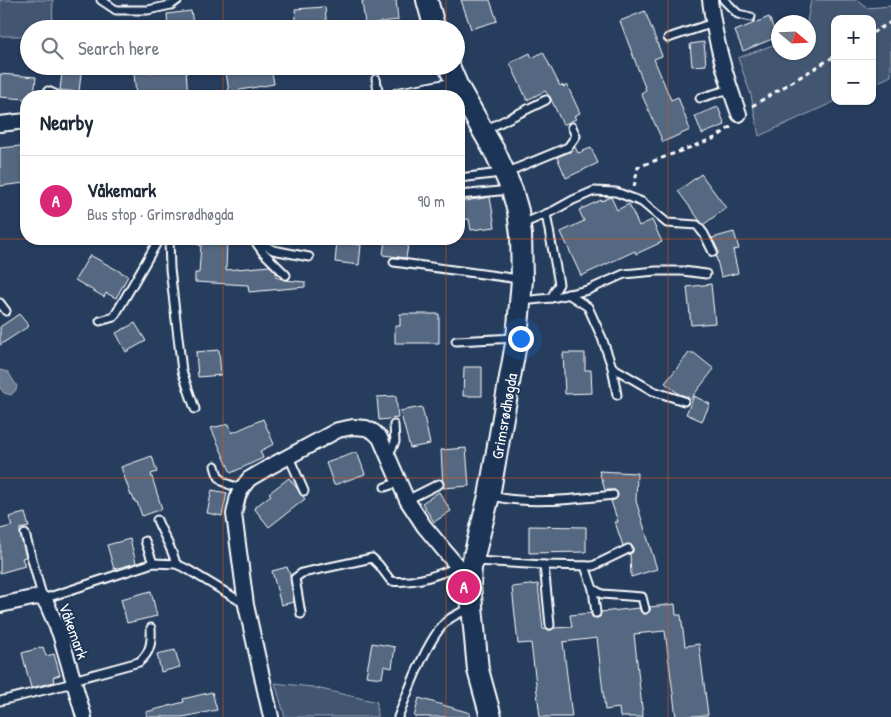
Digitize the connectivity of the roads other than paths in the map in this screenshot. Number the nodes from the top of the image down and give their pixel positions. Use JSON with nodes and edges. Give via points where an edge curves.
{"nodes":[{"id":1,"x":101,"y":0,"type":"edge"},
{"id":2,"x":178,"y":0,"type":"edge"},
{"id":3,"x":427,"y":0,"type":"edge"},
{"id":4,"x":710,"y":0,"type":"edge"},
{"id":5,"x":724,"y":0,"type":"edge"},
{"id":6,"x":751,"y":17,"type":"dead end"},
{"id":7,"x":433,"y":20,"type":"edge"},
{"id":8,"x":713,"y":23,"type":"junction"},
{"id":9,"x":668,"y":38,"type":"dead end"},
{"id":10,"x":453,"y":75,"type":"edge"},
{"id":11,"x":376,"y":79,"type":"dead end"},
{"id":12,"x":458,"y":85,"type":"junction"},
{"id":13,"x":378,"y":90,"type":"edge"},
{"id":14,"x":431,"y":90,"type":"edge"},
{"id":15,"x":461,"y":90,"type":"edge"},
{"id":16,"x":730,"y":90,"type":"junction"},
{"id":17,"x":465,"y":98,"type":"edge"},
{"id":18,"x":700,"y":98,"type":"dead end"},
{"id":19,"x":546,"y":100,"type":"dead end"},
{"id":20,"x":739,"y":114,"type":"road end"},
{"id":21,"x":0,"y":124,"type":"edge"},
{"id":22,"x":20,"y":124,"type":"edge"},
{"id":23,"x":572,"y":127,"type":"dead end"},
{"id":24,"x":483,"y":131,"type":"junction"},
{"id":25,"x":465,"y":178,"type":"edge"},
{"id":26,"x":507,"y":179,"type":"junction"},
{"id":27,"x":465,"y":193,"type":"edge"},
{"id":28,"x":546,"y":214,"type":"junction"},
{"id":29,"x":520,"y":226,"type":"junction"},
{"id":30,"x":156,"y":245,"type":"edge"},
{"id":31,"x":170,"y":245,"type":"edge"},
{"id":32,"x":258,"y":245,"type":"edge"},
{"id":33,"x":264,"y":245,"type":"edge"},
{"id":34,"x":713,"y":252,"type":"dead end"},
{"id":35,"x":309,"y":257,"type":"dead end"},
{"id":36,"x":394,"y":262,"type":"dead end"},
{"id":37,"x":706,"y":274,"type":"dead end"},
{"id":38,"x":286,"y":275,"type":"dead end"},
{"id":39,"x":522,"y":280,"type":"junction"},
{"id":40,"x":568,"y":294,"type":"junction"},
{"id":41,"x":551,"y":298,"type":"junction"},
{"id":42,"x":521,"y":301,"type":"junction"},
{"id":43,"x":0,"y":303,"type":"edge"},
{"id":44,"x":6,"y":310,"type":"dead end"},
{"id":45,"x":100,"y":321,"type":"dead end"},
{"id":46,"x":518,"y":338,"type":"junction"},
{"id":47,"x":456,"y":341,"type":"dead end"},
{"id":48,"x":612,"y":367,"type":"junction"},
{"id":49,"x":617,"y":395,"type":"dead end"},
{"id":50,"x":684,"y":401,"type":"dead end"},
{"id":51,"x":195,"y":409,"type":"dead end"},
{"id":52,"x":394,"y":425,"type":"dead end"},
{"id":53,"x":388,"y":456,"type":"junction"},
{"id":54,"x":289,"y":457,"type":"junction"},
{"id":55,"x":215,"y":466,"type":"dead end"},
{"id":56,"x":400,"y":482,"type":"junction"},
{"id":57,"x":438,"y":484,"type":"dead end"},
{"id":58,"x":385,"y":487,"type":"dead end"},
{"id":59,"x":242,"y":488,"type":"junction"},
{"id":60,"x":304,"y":491,"type":"dead end"},
{"id":61,"x":613,"y":494,"type":"dead end"},
{"id":62,"x":489,"y":496,"type":"junction"},
{"id":63,"x":407,"y":500,"type":"junction"},
{"id":64,"x":157,"y":520,"type":"dead end"},
{"id":65,"x":25,"y":534,"type":"dead end"},
{"id":66,"x":145,"y":542,"type":"dead end"},
{"id":67,"x":628,"y":550,"type":"dead end"},
{"id":68,"x":153,"y":563,"type":"junction"},
{"id":69,"x":176,"y":564,"type":"junction"},
{"id":70,"x":467,"y":565,"type":"junction"},
{"id":71,"x":544,"y":565,"type":"junction"},
{"id":72,"x":585,"y":566,"type":"junction"},
{"id":73,"x":593,"y":589,"type":"junction"},
{"id":74,"x":42,"y":599,"type":"junction"},
{"id":75,"x":246,"y":604,"type":"junction"},
{"id":76,"x":0,"y":605,"type":"edge"},
{"id":77,"x":472,"y":608,"type":"junction"},
{"id":78,"x":645,"y":609,"type":"dead end"},
{"id":79,"x":301,"y":614,"type":"dead end"},
{"id":80,"x":596,"y":614,"type":"dead end"},
{"id":81,"x":550,"y":625,"type":"dead end"},
{"id":82,"x":151,"y":628,"type":"dead end"},
{"id":83,"x":73,"y":682,"type":"junction"},
{"id":84,"x":0,"y":701,"type":"edge"},
{"id":85,"x":84,"y":717,"type":"edge"},
{"id":86,"x":270,"y":717,"type":"edge"},
{"id":87,"x":398,"y":717,"type":"edge"},
{"id":88,"x":491,"y":717,"type":"edge"}],
"edges":[{"from":1,"to":2,"type":"lane","via":[[116,10],[148,10],[171,5]]},
{"from":3,"to":7,"type":"main road"},
{"from":4,"to":8,"type":"street"},
{"from":5,"to":6,"type":"lane","via":[[738,14]]},
{"from":8,"to":9,"type":"lane"},
{"from":8,"to":16,"type":"street"},
{"from":10,"to":12,"type":"main road","name":"Grimsrødhøgda"},
{"from":11,"to":13,"type":"lane"},
{"from":12,"to":14,"type":"street"},
{"from":12,"to":15,"type":"main road","name":"Grimsrødhøgda"},
{"from":16,"to":18,"type":"lane"},
{"from":16,"to":20,"type":"street"},
{"from":17,"to":24,"type":"main road","name":"Grimsrødhøgda"},
{"from":19,"to":24,"type":"lane"},
{"from":21,"to":22,"type":"street"},
{"from":23,"to":26,"type":"lane","via":[[576,136],[568,147],[517,168]]},
{"from":24,"to":26,"type":"main road","name":"Grimsrødhøgda"},
{"from":25,"to":26,"type":"lane"},
{"from":26,"to":27,"type":"lane"},
{"from":26,"to":29,"type":"main road","name":"Grimsrødhøgda"},
{"from":28,"to":29,"type":"lane"},
{"from":28,"to":34,"type":"lane","via":[[594,191],[616,192],[642,202],[667,222],[697,226]]},
{"from":28,"to":41,"type":"lane","via":[[559,284]]},
{"from":29,"to":39,"type":"main road","name":"Grimsrødhøgda"},
{"from":30,"to":45,"type":"lane","via":[[114,317]]},
{"from":31,"to":51,"type":"lane","via":[[182,371]]},
{"from":32,"to":38,"type":"lane"},
{"from":33,"to":35,"type":"lane","via":[[273,250]]},
{"from":36,"to":39,"type":"lane"},
{"from":37,"to":40,"type":"lane","via":[[656,271],[624,274],[588,290]]},
{"from":39,"to":42,"type":"main road","name":"Grimsrødhøgda"},
{"from":40,"to":41,"type":"lane"},
{"from":40,"to":48,"type":"lane","via":[[588,307]]},
{"from":41,"to":42,"type":"lane"},
{"from":42,"to":46,"type":"main road","name":"Grimsrødhøgda"},
{"from":43,"to":44,"type":"lane"},
{"from":46,"to":47,"type":"lane"},
{"from":46,"to":62,"type":"main road","name":"Grimsrødhøgda"},
{"from":48,"to":49,"type":"lane"},
{"from":48,"to":50,"type":"lane","via":[[653,390]]},
{"from":52,"to":53,"type":"lane","via":[[395,442]]},
{"from":53,"to":54,"type":"street","via":[[374,432],[353,428],[338,430]]},
{"from":53,"to":56,"type":"street"},
{"from":54,"to":59,"type":"street"},
{"from":54,"to":60,"type":"lane"},
{"from":55,"to":59,"type":"lane","via":[[217,475],[225,484]]},
{"from":56,"to":58,"type":"lane"},
{"from":56,"to":63,"type":"street"},
{"from":57,"to":63,"type":"lane"},
{"from":59,"to":75,"type":"street","via":[[234,514]]},
{"from":61,"to":62,"type":"lane","via":[[523,500]]},
{"from":62,"to":70,"type":"main road","name":"Grimsrødhøgda"},
{"from":63,"to":70,"type":"street","via":[[424,526]]},
{"from":64,"to":69,"type":"lane"},
{"from":65,"to":74,"type":"lane"},
{"from":66,"to":68,"type":"lane"},
{"from":67,"to":72,"type":"lane","via":[[593,566]]},
{"from":68,"to":69,"type":"lane"},
{"from":68,"to":74,"type":"lane"},
{"from":69,"to":75,"type":"lane"},
{"from":70,"to":71,"type":"lane","via":[[486,562]]},
{"from":70,"to":77,"type":"main road","name":"Grimsrødhøgda"},
{"from":70,"to":79,"type":"lane","via":[[404,583],[391,581],[372,558],[302,574],[295,578]]},
{"from":71,"to":72,"type":"lane"},
{"from":71,"to":81,"type":"lane"},
{"from":72,"to":73,"type":"lane"},
{"from":73,"to":78,"type":"lane","via":[[602,594],[642,597]]},
{"from":73,"to":80,"type":"lane"},
{"from":74,"to":76,"type":"street","name":"Våkemark","via":[[37,596]]},
{"from":74,"to":83,"type":"street","name":"Våkemark","via":[[60,634]]},
{"from":75,"to":86,"type":"street"},
{"from":77,"to":87,"type":"lane","via":[[448,620],[438,633]]},
{"from":77,"to":88,"type":"main road","name":"Grimsrødhøgda","via":[[478,670]]},
{"from":82,"to":83,"type":"lane","via":[[152,641],[146,656],[139,662]]},
{"from":83,"to":84,"type":"lane"},
{"from":83,"to":85,"type":"street","name":"Våkemark"}]}
